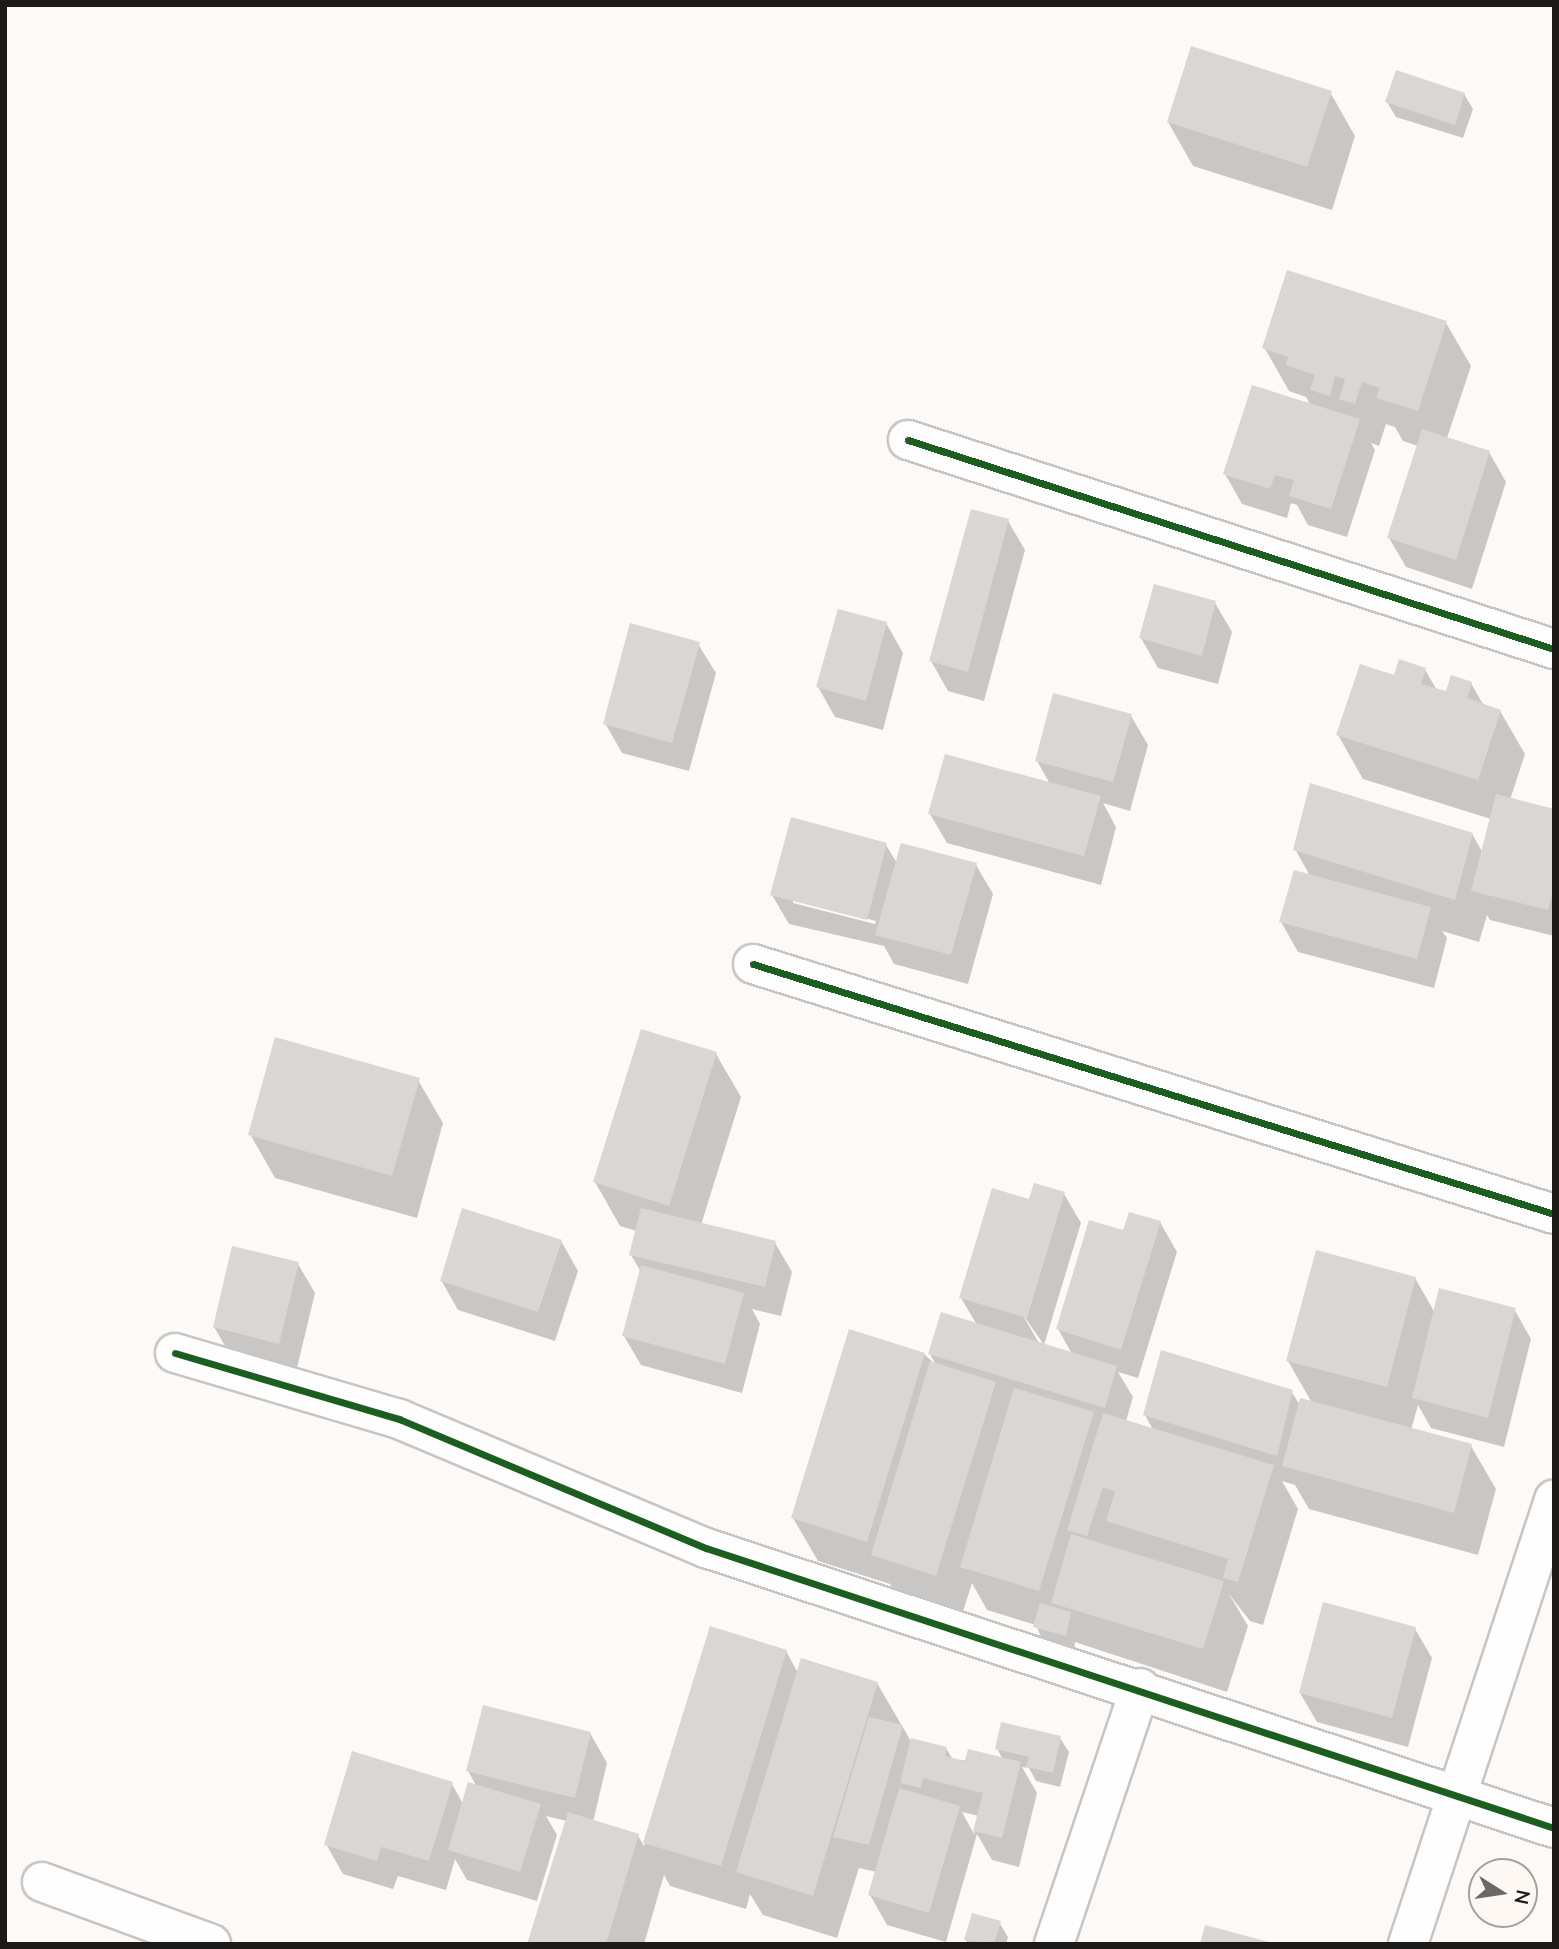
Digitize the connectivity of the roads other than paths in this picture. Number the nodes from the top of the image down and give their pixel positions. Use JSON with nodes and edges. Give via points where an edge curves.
{"nodes":[{"id":1,"x":908,"y":440,"type":"dead end"},
{"id":2,"x":1554,"y":649,"type":"edge"},
{"id":3,"x":753,"y":964,"type":"dead end"},
{"id":4,"x":1554,"y":1214,"type":"edge"},
{"id":5,"x":175,"y":1353,"type":"dead end"},
{"id":6,"x":1554,"y":1499,"type":"edge"},
{"id":7,"x":1140,"y":1688,"type":"junction"},
{"id":8,"x":1458,"y":1797,"type":"junction"},
{"id":9,"x":1554,"y":1828,"type":"edge"},
{"id":10,"x":42,"y":1882,"type":"dead end"},
{"id":11,"x":211,"y":1944,"type":"edge"},
{"id":12,"x":1054,"y":1944,"type":"edge"},
{"id":13,"x":1408,"y":1944,"type":"edge"}],
"edges":[{"from":1,"to":2,"type":"street"},
{"from":3,"to":4,"type":"street"},
{"from":5,"to":7,"type":"street","via":[[400,1419],[706,1548]]},
{"from":6,"to":8,"type":"street"},
{"from":7,"to":8,"type":"street"},
{"from":7,"to":12,"type":"street"},
{"from":8,"to":9,"type":"street"},
{"from":8,"to":13,"type":"street"},
{"from":10,"to":11,"type":"street"}]}
